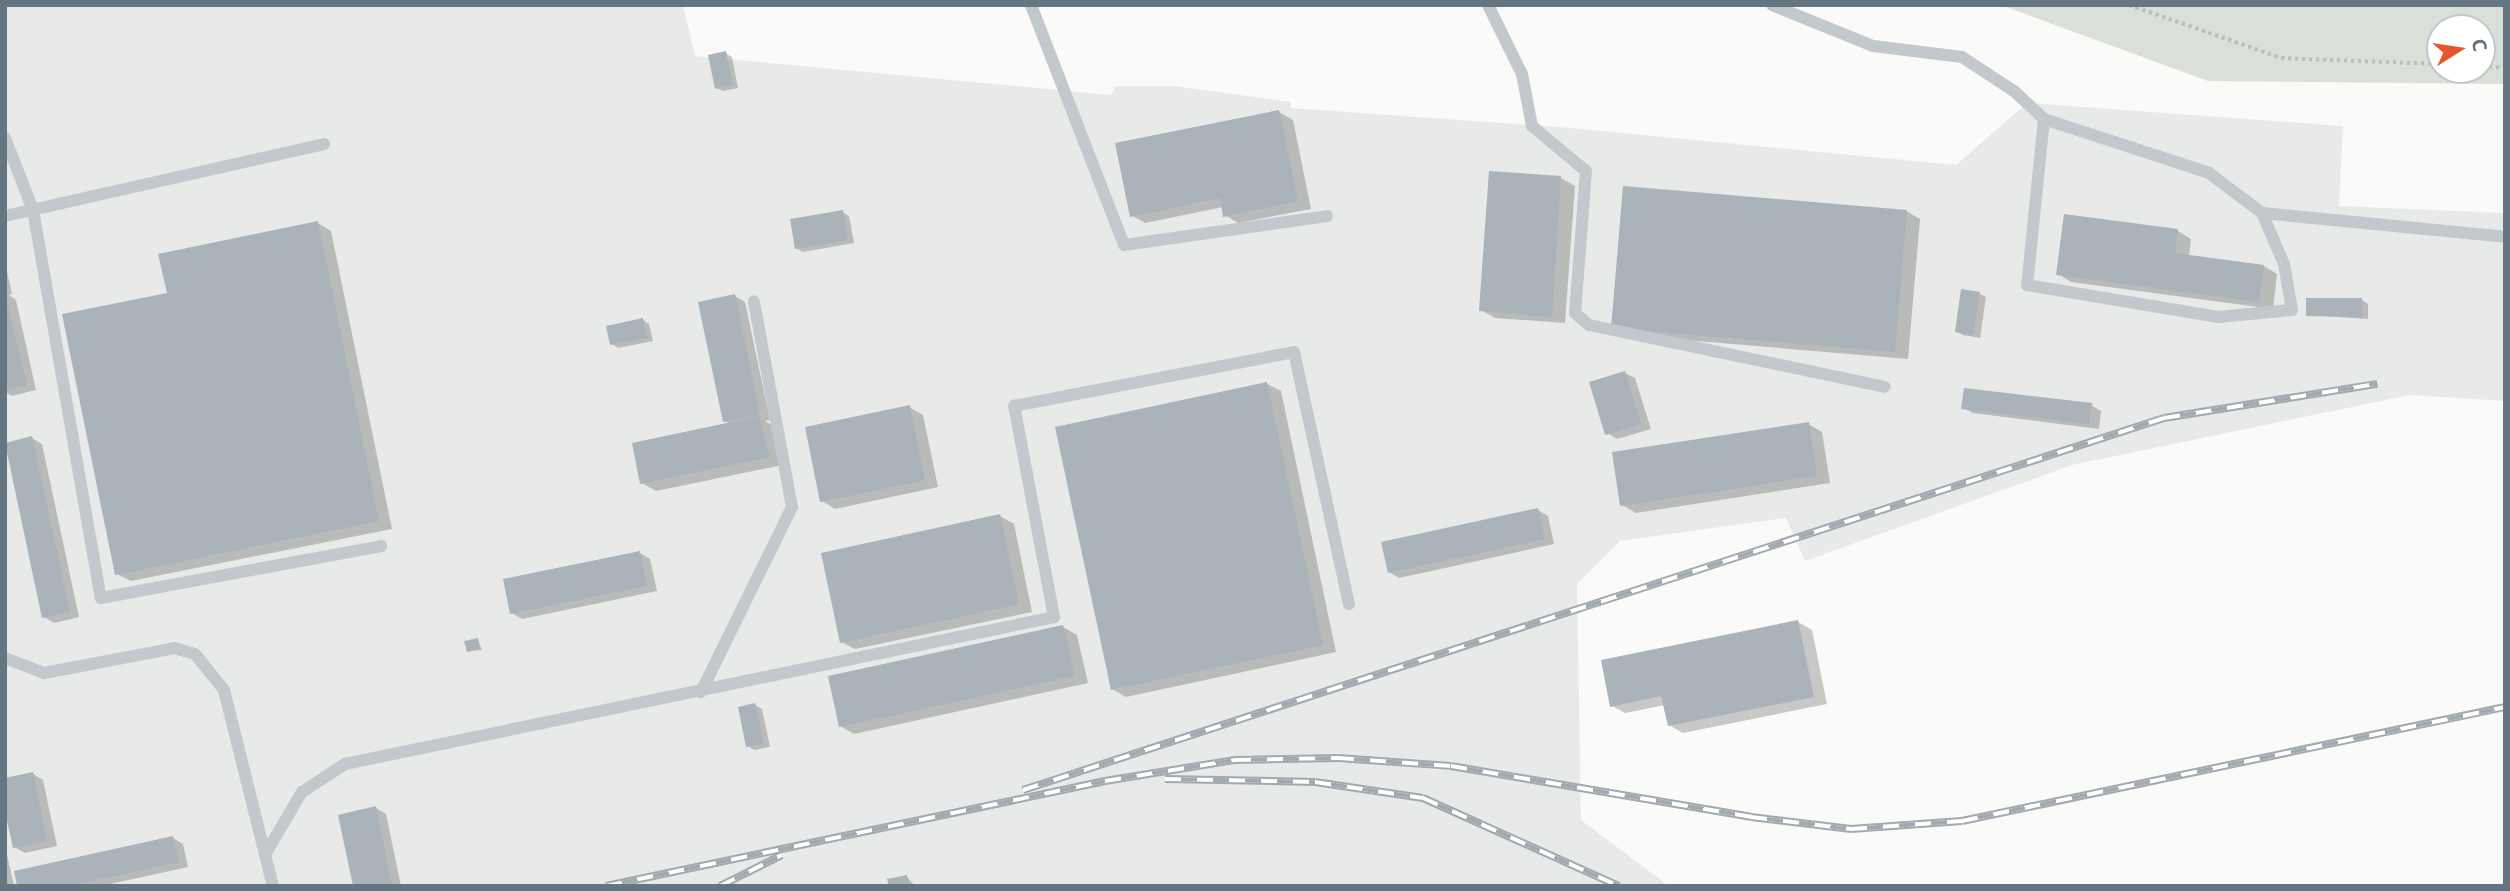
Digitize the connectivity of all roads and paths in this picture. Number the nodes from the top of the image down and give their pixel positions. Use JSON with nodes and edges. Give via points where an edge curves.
{"nodes":[{"id":1,"x":1031,"y":5,"type":"edge"},
{"id":2,"x":1488,"y":5,"type":"edge"},
{"id":3,"x":1772,"y":5,"type":"edge"},
{"id":4,"x":2129,"y":5,"type":"edge"},
{"id":5,"x":2426,"y":63,"type":"edge"},
{"id":6,"x":2044,"y":119,"type":"junction"},
{"id":7,"x":5,"y":138,"type":"edge"},
{"id":8,"x":324,"y":144,"type":"dead end"},
{"id":9,"x":33,"y":210,"type":"junction"},
{"id":10,"x":2262,"y":213,"type":"junction"},
{"id":11,"x":5,"y":216,"type":"edge"},
{"id":12,"x":1327,"y":216,"type":"dead end"},
{"id":13,"x":2505,"y":237,"type":"edge"},
{"id":14,"x":754,"y":301,"type":"dead end"},
{"id":15,"x":1885,"y":387,"type":"dead end"},
{"id":16,"x":381,"y":546,"type":"dead end"},
{"id":17,"x":1349,"y":604,"type":"dead end"},
{"id":18,"x":5,"y":658,"type":"edge"},
{"id":19,"x":701,"y":692,"type":"junction"},
{"id":20,"x":266,"y":853,"type":"junction"},
{"id":21,"x":273,"y":886,"type":"edge"}],
"edges":[{"from":1,"to":12,"type":"lane","via":[[1124,245]]},
{"from":2,"to":15,"type":"lane","via":[[1522,74],[1532,126],[1586,172],[1575,313],[1589,325]]},
{"from":3,"to":6,"type":"lane","via":[[1872,47],[1962,57],[2014,91]]},
{"from":4,"to":5,"type":"path","via":[[2281,58]]},
{"from":6,"to":10,"type":"lane","via":[[2209,173]]},
{"from":6,"to":10,"type":"lane","via":[[2027,285],[2218,317],[2292,310],[2284,264]]},
{"from":7,"to":9,"type":"lane"},
{"from":8,"to":9,"type":"lane"},
{"from":9,"to":11,"type":"lane"},
{"from":9,"to":16,"type":"lane","via":[[101,598]]},
{"from":10,"to":13,"type":"lane"},
{"from":14,"to":19,"type":"lane","via":[[792,507]]},
{"from":17,"to":19,"type":"lane","via":[[1294,352],[1014,406],[1054,617]]},
{"from":18,"to":20,"type":"lane","via":[[44,673],[175,648],[195,654],[223,690]]},
{"from":19,"to":20,"type":"lane","via":[[345,764],[302,792]]},
{"from":20,"to":21,"type":"lane"}]}
